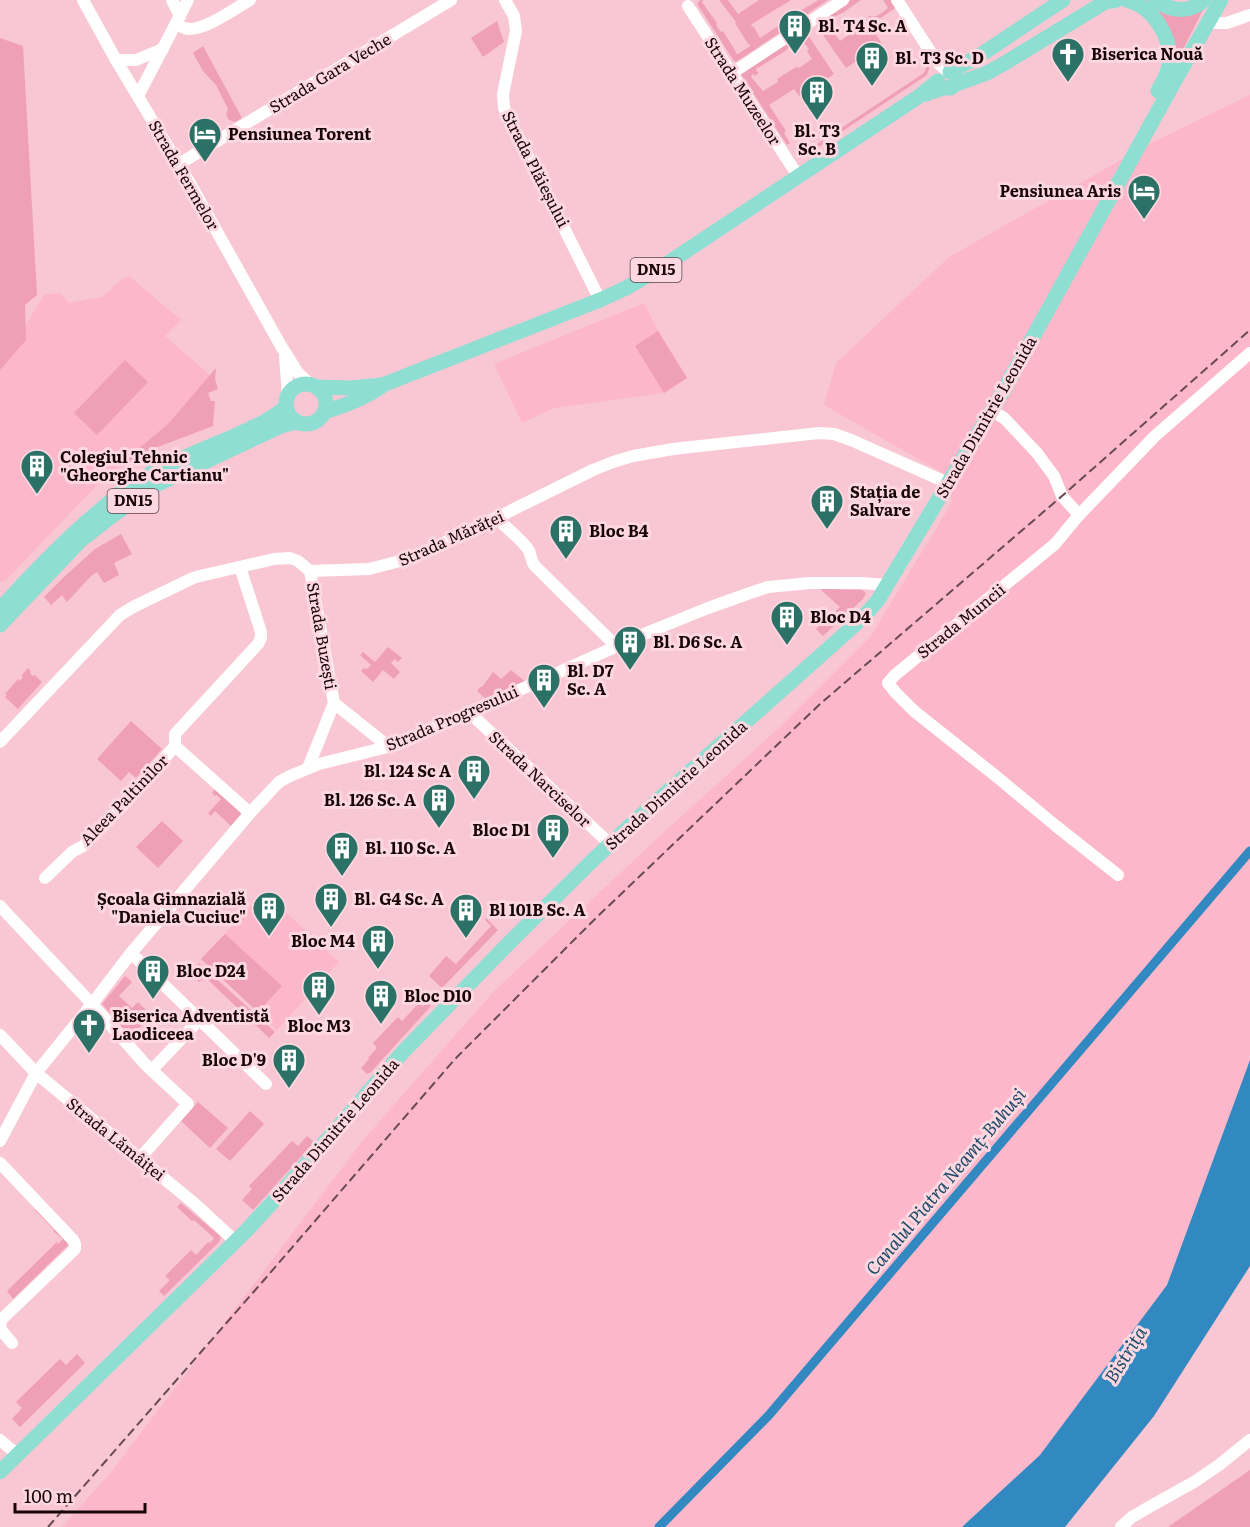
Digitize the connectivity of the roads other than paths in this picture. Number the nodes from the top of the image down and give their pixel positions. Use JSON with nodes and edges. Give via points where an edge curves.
{"nodes":[{"id":1,"x":83,"y":0,"type":"edge"},
{"id":2,"x":172,"y":0,"type":"edge"},
{"id":3,"x":188,"y":0,"type":"edge"},
{"id":4,"x":250,"y":0,"type":"edge"},
{"id":5,"x":451,"y":0,"type":"edge"},
{"id":6,"x":505,"y":0,"type":"edge"},
{"id":7,"x":843,"y":0,"type":"edge"},
{"id":8,"x":897,"y":0,"type":"edge"},
{"id":9,"x":1063,"y":0,"type":"edge"},
{"id":10,"x":1117,"y":0,"type":"edge"},
{"id":11,"x":1126,"y":0,"type":"edge"},
{"id":12,"x":1155,"y":0,"type":"edge"},
{"id":13,"x":1204,"y":0,"type":"edge"},
{"id":14,"x":1221,"y":0,"type":"edge"},
{"id":15,"x":1227,"y":0,"type":"edge"},
{"id":16,"x":688,"y":6,"type":"dead end"},
{"id":17,"x":1250,"y":15,"type":"edge"},
{"id":18,"x":178,"y":20,"type":"junction"},
{"id":19,"x":1208,"y":23,"type":"junction"},
{"id":20,"x":163,"y":49,"type":"junction"},
{"id":21,"x":116,"y":60,"type":"junction"},
{"id":22,"x":732,"y":73,"type":"junction"},
{"id":23,"x":945,"y":77,"type":"junction"},
{"id":24,"x":138,"y":96,"type":"junction"},
{"id":25,"x":179,"y":164,"type":"junction"},
{"id":26,"x":798,"y":176,"type":"junction"},
{"id":27,"x":1100,"y":217,"type":"junction"},
{"id":28,"x":600,"y":300,"type":"junction"},
{"id":29,"x":284,"y":352,"type":"junction"},
{"id":30,"x":1250,"y":353,"type":"edge"},
{"id":31,"x":385,"y":384,"type":"junction"},
{"id":32,"x":313,"y":386,"type":"junction"},
{"id":33,"x":287,"y":401,"type":"junction"},
{"id":34,"x":992,"y":411,"type":"junction"},
{"id":35,"x":324,"y":412,"type":"junction"},
{"id":36,"x":296,"y":422,"type":"junction"},
{"id":37,"x":948,"y":483,"type":"junction"},
{"id":38,"x":1079,"y":516,"type":"junction"},
{"id":39,"x":496,"y":518,"type":"junction"},
{"id":40,"x":240,"y":567,"type":"junction"},
{"id":41,"x":310,"y":571,"type":"junction"},
{"id":42,"x":887,"y":585,"type":"junction"},
{"id":43,"x":0,"y":609,"type":"edge"},
{"id":44,"x":0,"y":625,"type":"edge"},
{"id":45,"x":616,"y":646,"type":"junction"},
{"id":46,"x":334,"y":703,"type":"junction"},
{"id":47,"x":470,"y":713,"type":"junction"},
{"id":48,"x":0,"y":742,"type":"edge"},
{"id":49,"x":175,"y":746,"type":"junction"},
{"id":50,"x":389,"y":747,"type":"junction"},
{"id":51,"x":308,"y":768,"type":"junction"},
{"id":52,"x":250,"y":813,"type":"junction"},
{"id":53,"x":610,"y":844,"type":"junction"},
{"id":54,"x":1118,"y":875,"type":"dead end"},
{"id":55,"x":45,"y":878,"type":"dead end"},
{"id":56,"x":0,"y":906,"type":"edge"},
{"id":57,"x":131,"y":953,"type":"junction"},
{"id":58,"x":92,"y":1004,"type":"junction"},
{"id":59,"x":199,"y":1020,"type":"junction"},
{"id":60,"x":0,"y":1035,"type":"edge"},
{"id":61,"x":152,"y":1070,"type":"junction"},
{"id":62,"x":36,"y":1073,"type":"junction"},
{"id":63,"x":266,"y":1084,"type":"dead end"},
{"id":64,"x":0,"y":1141,"type":"edge"},
{"id":65,"x":140,"y":1158,"type":"junction"},
{"id":66,"x":0,"y":1163,"type":"edge"},
{"id":67,"x":235,"y":1241,"type":"junction"},
{"id":68,"x":0,"y":1320,"type":"edge"},
{"id":69,"x":12,"y":1342,"type":"dead end"},
{"id":70,"x":0,"y":1440,"type":"edge"},
{"id":71,"x":1250,"y":1440,"type":"edge"},
{"id":72,"x":18,"y":1455,"type":"junction"},
{"id":73,"x":0,"y":1472,"type":"edge"},
{"id":74,"x":1121,"y":1527,"type":"edge"}],
"edges":[{"from":1,"to":21,"type":"street","name":"Strada Fermelor"},
{"from":2,"to":18,"type":"street"},
{"from":3,"to":18,"type":"street"},
{"from":4,"to":18,"type":"street","via":[[202,27],[185,29]]},
{"from":5,"to":25,"type":"street","name":"Strada Gara Veche"},
{"from":6,"to":28,"type":"street","name":"Strada Plăieșului","via":[[514,16],[516,32],[503,93],[504,108]]},
{"from":7,"to":22,"type":"street"},
{"from":8,"to":23,"type":"street"},
{"from":9,"to":23,"type":"main road","number":"DN15"},
{"from":10,"to":23,"type":"main road","via":[[1105,2],[987,73]]},
{"from":11,"to":27,"type":"main road","via":[[1142,7],[1161,27],[1168,43],[1169,68],[1115,172]]},
{"from":12,"to":13,"type":"main road","via":[[1184,10]]},
{"from":14,"to":19,"type":"main road","name":"Strada Dimitrie Leonida"},
{"from":15,"to":19,"type":"main road"},
{"from":16,"to":22,"type":"street","name":"Strada Muzeelor"},
{"from":17,"to":19,"type":"street","via":[[1227,24]]},
{"from":18,"to":20,"type":"street"},
{"from":19,"to":27,"type":"main road","name":"Strada Dimitrie Leonida"},
{"from":20,"to":21,"type":"street","via":[[135,60]]},
{"from":20,"to":24,"type":"street"},
{"from":21,"to":24,"type":"street","name":"Strada Fermelor"},
{"from":22,"to":26,"type":"street","name":"Strada Muzeelor"},
{"from":23,"to":26,"type":"main road","number":"DN15"},
{"from":24,"to":25,"type":"street","name":"Strada Fermelor"},
{"from":25,"to":29,"type":"street","name":"Strada Fermelor"},
{"from":26,"to":28,"type":"main road","number":"DN15","via":[[659,269]]},
{"from":27,"to":34,"type":"main road","name":"Strada Dimitrie Leonida"},
{"from":28,"to":31,"type":"main road","number":"DN15"},
{"from":29,"to":32,"type":"street","name":"Strada Fermelor"},
{"from":29,"to":33,"type":"street","name":"Strada Fermelor"},
{"from":30,"to":38,"type":"street","name":"Strada Muncii","via":[[1155,436]]},
{"from":31,"to":32,"type":"main road","number":"DN15","via":[[351,388]]},
{"from":31,"to":35,"type":"main road","number":"DN15","via":[[358,400]]},
{"from":32,"to":33,"type":"main road","number":"DN15","via":[[300,385]]},
{"from":32,"to":35,"type":"main road","via":[[324,395]]},
{"from":33,"to":36,"type":"main road","via":[[291,418]]},
{"from":33,"to":43,"type":"main road","number":"DN15","via":[[259,426],[134,483],[62,544]]},
{"from":34,"to":37,"type":"main road","name":"Strada Dimitrie Leonida"},
{"from":34,"to":38,"type":"street","via":[[1004,418],[1037,453],[1054,476],[1062,496]]},
{"from":35,"to":36,"type":"main road","number":"DN15","via":[[315,422]]},
{"from":36,"to":44,"type":"main road","number":"DN15","via":[[154,486],[81,540]]},
{"from":37,"to":39,"type":"street","name":"Strada Mărăței","via":[[834,434],[802,434],[633,456],[593,470]]},
{"from":37,"to":42,"type":"main road","name":"Strada Dimitrie Leonida"},
{"from":38,"to":54,"type":"street","name":"Strada Muncii","via":[[1055,544],[888,683],[914,711]]},
{"from":39,"to":41,"type":"street","name":"Strada Mărăței","via":[[416,556],[384,566]]},
{"from":39,"to":45,"type":"street","via":[[526,547],[534,565]]},
{"from":40,"to":41,"type":"street","name":"Strada Mărăței","via":[[290,558]]},
{"from":40,"to":48,"type":"street","name":"Strada Mărăței","via":[[200,576],[120,615]]},
{"from":40,"to":49,"type":"street","name":"Aleea Paltinilor","via":[[261,638],[175,734]]},
{"from":41,"to":46,"type":"street","name":"Strada Buzești"},
{"from":42,"to":45,"type":"street","name":"Strada Progresului","via":[[810,583],[768,587]]},
{"from":42,"to":53,"type":"main road","name":"Strada Dimitrie Leonida","via":[[847,632]]},
{"from":45,"to":47,"type":"street","name":"Strada Progresului"},
{"from":46,"to":50,"type":"street"},
{"from":46,"to":51,"type":"street","name":"Strada Buzești"},
{"from":47,"to":50,"type":"street","name":"Strada Progresului"},
{"from":47,"to":53,"type":"street","name":"Strada Narciselor"},
{"from":49,"to":52,"type":"street","name":"Aleea Paltinilor"},
{"from":49,"to":55,"type":"street","name":"Aleea Paltinilor","via":[[102,827]]},
{"from":50,"to":51,"type":"street","name":"Strada Progresului"},
{"from":51,"to":52,"type":"street","name":"Strada Progresului","via":[[279,782]]},
{"from":52,"to":57,"type":"street","name":"Strada Progresului"},
{"from":53,"to":67,"type":"main road","name":"Strada Dimitrie Leonida","via":[[403,1052]]},
{"from":56,"to":58,"type":"street"},
{"from":57,"to":58,"type":"street","name":"Strada Progresului"},
{"from":57,"to":59,"type":"street"},
{"from":58,"to":61,"type":"street"},
{"from":58,"to":62,"type":"street","name":"Strada Progresului"},
{"from":59,"to":61,"type":"street"},
{"from":59,"to":63,"type":"street"},
{"from":60,"to":62,"type":"street","name":"Strada Lămâiței"},
{"from":61,"to":65,"type":"street","via":[[188,1104]]},
{"from":62,"to":64,"type":"street","name":"Strada Progresului"},
{"from":62,"to":65,"type":"street","name":"Strada Lămâiței"},
{"from":65,"to":67,"type":"street","name":"Strada Lămâiței"},
{"from":66,"to":68,"type":"street","via":[[74,1240],[75,1249]]},
{"from":67,"to":72,"type":"main road","name":"Strada Dimitrie Leonida"},
{"from":68,"to":69,"type":"street","via":[[1,1330]]},
{"from":70,"to":72,"type":"street"},
{"from":71,"to":74,"type":"street","via":[[1219,1466]]},
{"from":72,"to":73,"type":"main road","name":"Strada Dimitrie Leonida"}]}
